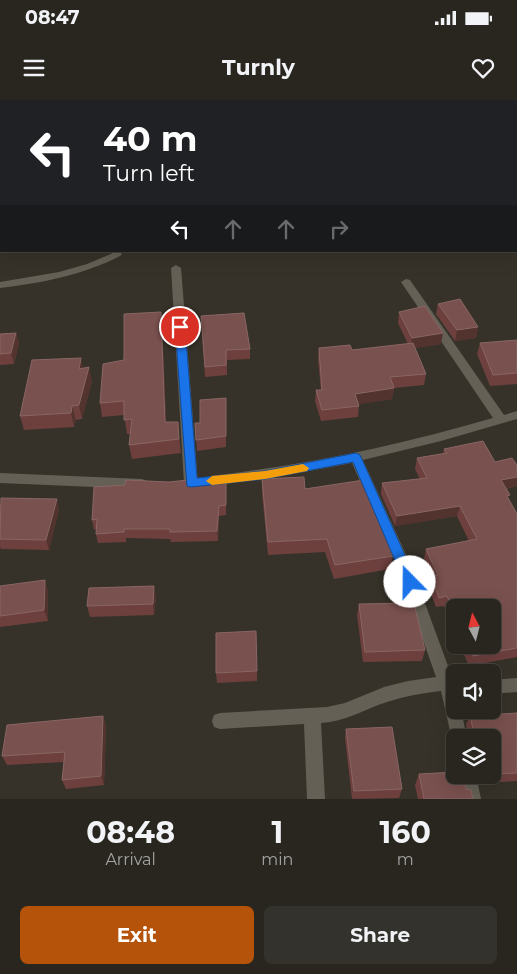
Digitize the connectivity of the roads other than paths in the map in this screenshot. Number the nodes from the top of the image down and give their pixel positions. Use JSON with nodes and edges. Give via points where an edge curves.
{"nodes":[{"id":1,"x":118,"y":254,"type":"dead end"},
{"id":2,"x":176,"y":268,"type":"dead end"},
{"id":3,"x":406,"y":282,"type":"dead end"},
{"id":4,"x":0,"y":285,"type":"edge"},
{"id":5,"x":517,"y":415,"type":"edge"},
{"id":6,"x":501,"y":420,"type":"junction"},
{"id":7,"x":356,"y":458,"type":"junction"},
{"id":8,"x":0,"y":478,"type":"edge"},
{"id":9,"x":191,"y":483,"type":"junction"},
{"id":10,"x":177,"y":484,"type":"edge"},
{"id":11,"x":160,"y":485,"type":"edge"},
{"id":12,"x":446,"y":677,"type":"edge"},
{"id":13,"x":517,"y":685,"type":"edge"},
{"id":14,"x":501,"y":686,"type":"edge"},
{"id":15,"x":446,"y":688,"type":"edge"},
{"id":16,"x":312,"y":716,"type":"junction"},
{"id":17,"x":220,"y":721,"type":"dead end"},
{"id":18,"x":469,"y":784,"type":"edge"},
{"id":19,"x":316,"y":799,"type":"edge"},
{"id":20,"x":472,"y":799,"type":"edge"}],
"edges":[{"from":1,"to":4,"type":"street","via":[[69,271]]},
{"from":2,"to":9,"type":"street"},
{"from":3,"to":6,"type":"street"},
{"from":5,"to":6,"type":"street"},
{"from":6,"to":7,"type":"street"},
{"from":7,"to":9,"type":"street","via":[[265,475]]},
{"from":7,"to":12,"type":"street","via":[[405,568]]},
{"from":8,"to":11,"type":"street"},
{"from":9,"to":10,"type":"street"},
{"from":13,"to":14,"type":"street"},
{"from":15,"to":16,"type":"street","via":[[408,688],[346,711]]},
{"from":16,"to":17,"type":"street"},
{"from":16,"to":19,"type":"street"},
{"from":18,"to":20,"type":"street"}]}
